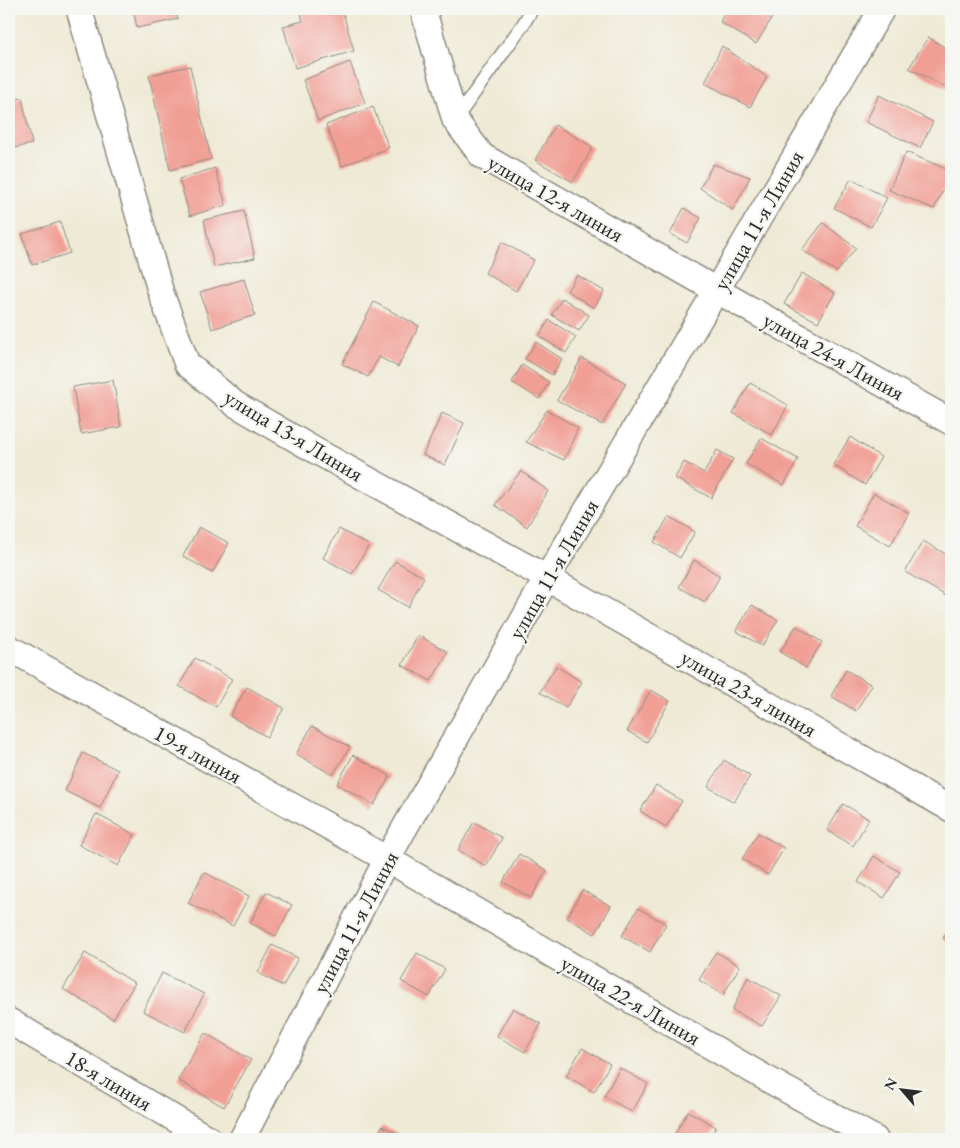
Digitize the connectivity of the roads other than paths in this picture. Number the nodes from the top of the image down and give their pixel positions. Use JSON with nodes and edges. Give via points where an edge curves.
{"nodes":[{"id":1,"x":79,"y":9,"type":"edge"},
{"id":2,"x":423,"y":9,"type":"edge"},
{"id":3,"x":532,"y":9,"type":"edge"},
{"id":4,"x":882,"y":9,"type":"edge"},
{"id":5,"x":455,"y":120,"type":"junction"},
{"id":6,"x":716,"y":290,"type":"junction"},
{"id":7,"x":951,"y":422,"type":"edge"},
{"id":8,"x":547,"y":578,"type":"junction"},
{"id":9,"x":9,"y":648,"type":"edge"},
{"id":10,"x":951,"y":808,"type":"edge"},
{"id":11,"x":387,"y":859,"type":"junction"},
{"id":12,"x":9,"y":1021,"type":"edge"},
{"id":13,"x":209,"y":1139,"type":"edge"},
{"id":14,"x":242,"y":1139,"type":"edge"},
{"id":15,"x":876,"y":1139,"type":"edge"}],
"edges":[{"from":1,"to":8,"type":"street","name":"улица 13-я Линия","via":[[161,293],[187,364],[235,404]]},
{"from":2,"to":5,"type":"street","name":"улица 12-я линия"},
{"from":3,"to":5,"type":"lane"},
{"from":4,"to":6,"type":"street","name":"улица 11-я Линия"},
{"from":5,"to":6,"type":"street","name":"улица 12-я линия","via":[[482,156]]},
{"from":6,"to":7,"type":"street","name":"улица 24-я Линия"},
{"from":6,"to":8,"type":"street","name":"улица 11-я Линия"},
{"from":8,"to":10,"type":"street","name":"улица 23-я линия"},
{"from":8,"to":11,"type":"street","name":"улица 11-я Линия"},
{"from":9,"to":11,"type":"street","name":"19-я линия"},
{"from":11,"to":14,"type":"street","name":"улица 11-я Линия"},
{"from":11,"to":15,"type":"street","name":"улица 22-я Линия"},
{"from":12,"to":13,"type":"street","name":"18-я линия"}]}
